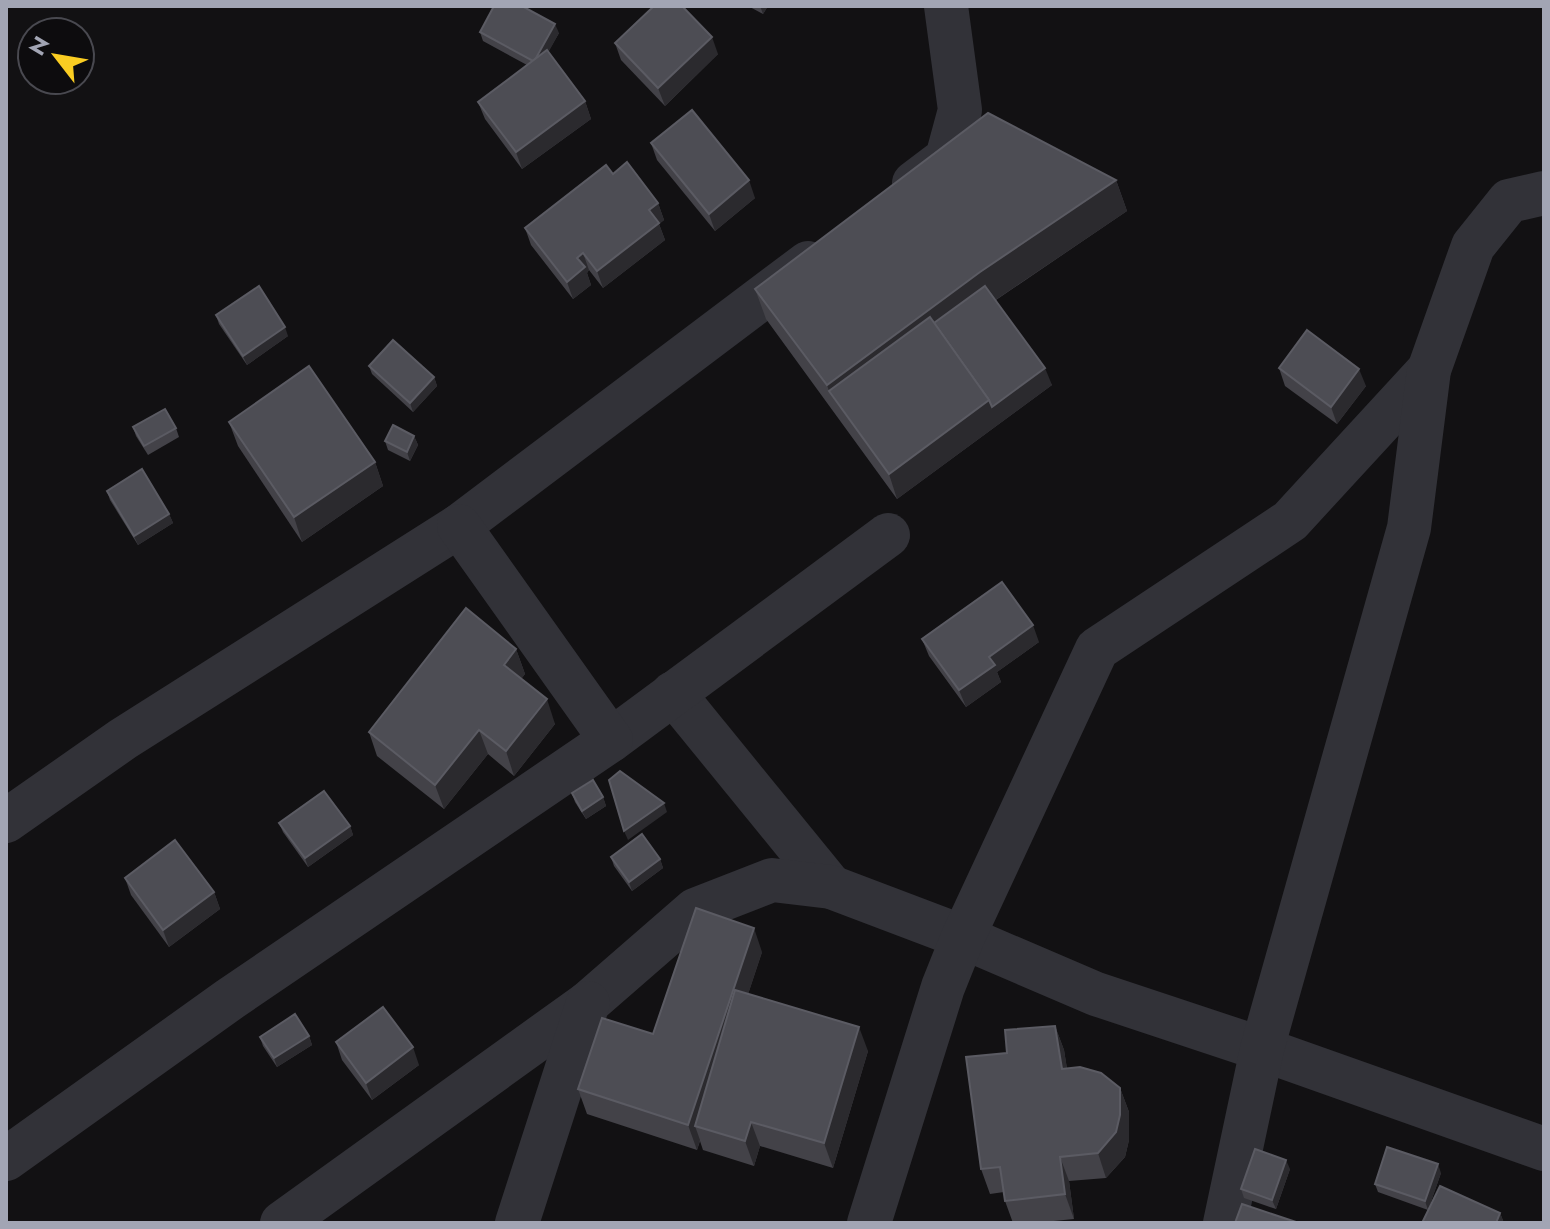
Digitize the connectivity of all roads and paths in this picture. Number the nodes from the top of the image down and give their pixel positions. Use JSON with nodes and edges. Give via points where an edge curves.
{"nodes":[{"id":1,"x":946,"y":6,"type":"edge"},
{"id":2,"x":1544,"y":193,"type":"edge"},
{"id":3,"x":884,"y":205,"type":"edge"},
{"id":4,"x":834,"y":243,"type":"edge"},
{"id":5,"x":1429,"y":370,"type":"junction"},
{"id":6,"x":459,"y":526,"type":"junction"},
{"id":7,"x":888,"y":535,"type":"dead end"},
{"id":8,"x":673,"y":693,"type":"junction"},
{"id":9,"x":611,"y":740,"type":"junction"},
{"id":10,"x":6,"y":821,"type":"edge"},
{"id":11,"x":831,"y":887,"type":"junction"},
{"id":12,"x":963,"y":937,"type":"junction"},
{"id":13,"x":588,"y":1003,"type":"junction"},
{"id":14,"x":1262,"y":1049,"type":"junction"},
{"id":15,"x":1544,"y":1149,"type":"edge"},
{"id":16,"x":6,"y":1159,"type":"edge"},
{"id":17,"x":282,"y":1223,"type":"edge"},
{"id":18,"x":517,"y":1223,"type":"edge"},
{"id":19,"x":869,"y":1223,"type":"edge"},
{"id":20,"x":1225,"y":1223,"type":"edge"}],
"edges":[{"from":1,"to":3,"type":"street","via":[[960,110],[947,158]]},
{"from":2,"to":5,"type":"street","via":[[1509,201],[1473,246]]},
{"from":4,"to":6,"type":"street"},
{"from":5,"to":12,"type":"street","via":[[1290,521],[1097,649]]},
{"from":5,"to":14,"type":"street","via":[[1409,528]]},
{"from":6,"to":9,"type":"street"},
{"from":6,"to":10,"type":"street","via":[[123,739]]},
{"from":7,"to":8,"type":"street"},
{"from":8,"to":9,"type":"street"},
{"from":8,"to":11,"type":"street"},
{"from":9,"to":16,"type":"street","via":[[242,990]]},
{"from":11,"to":12,"type":"street"},
{"from":11,"to":13,"type":"street","via":[[772,880],[695,910]]},
{"from":12,"to":14,"type":"street","via":[[1096,994]]},
{"from":12,"to":19,"type":"street"},
{"from":13,"to":17,"type":"street"},
{"from":13,"to":18,"type":"street"},
{"from":14,"to":15,"type":"street"},
{"from":14,"to":20,"type":"street"}]}
